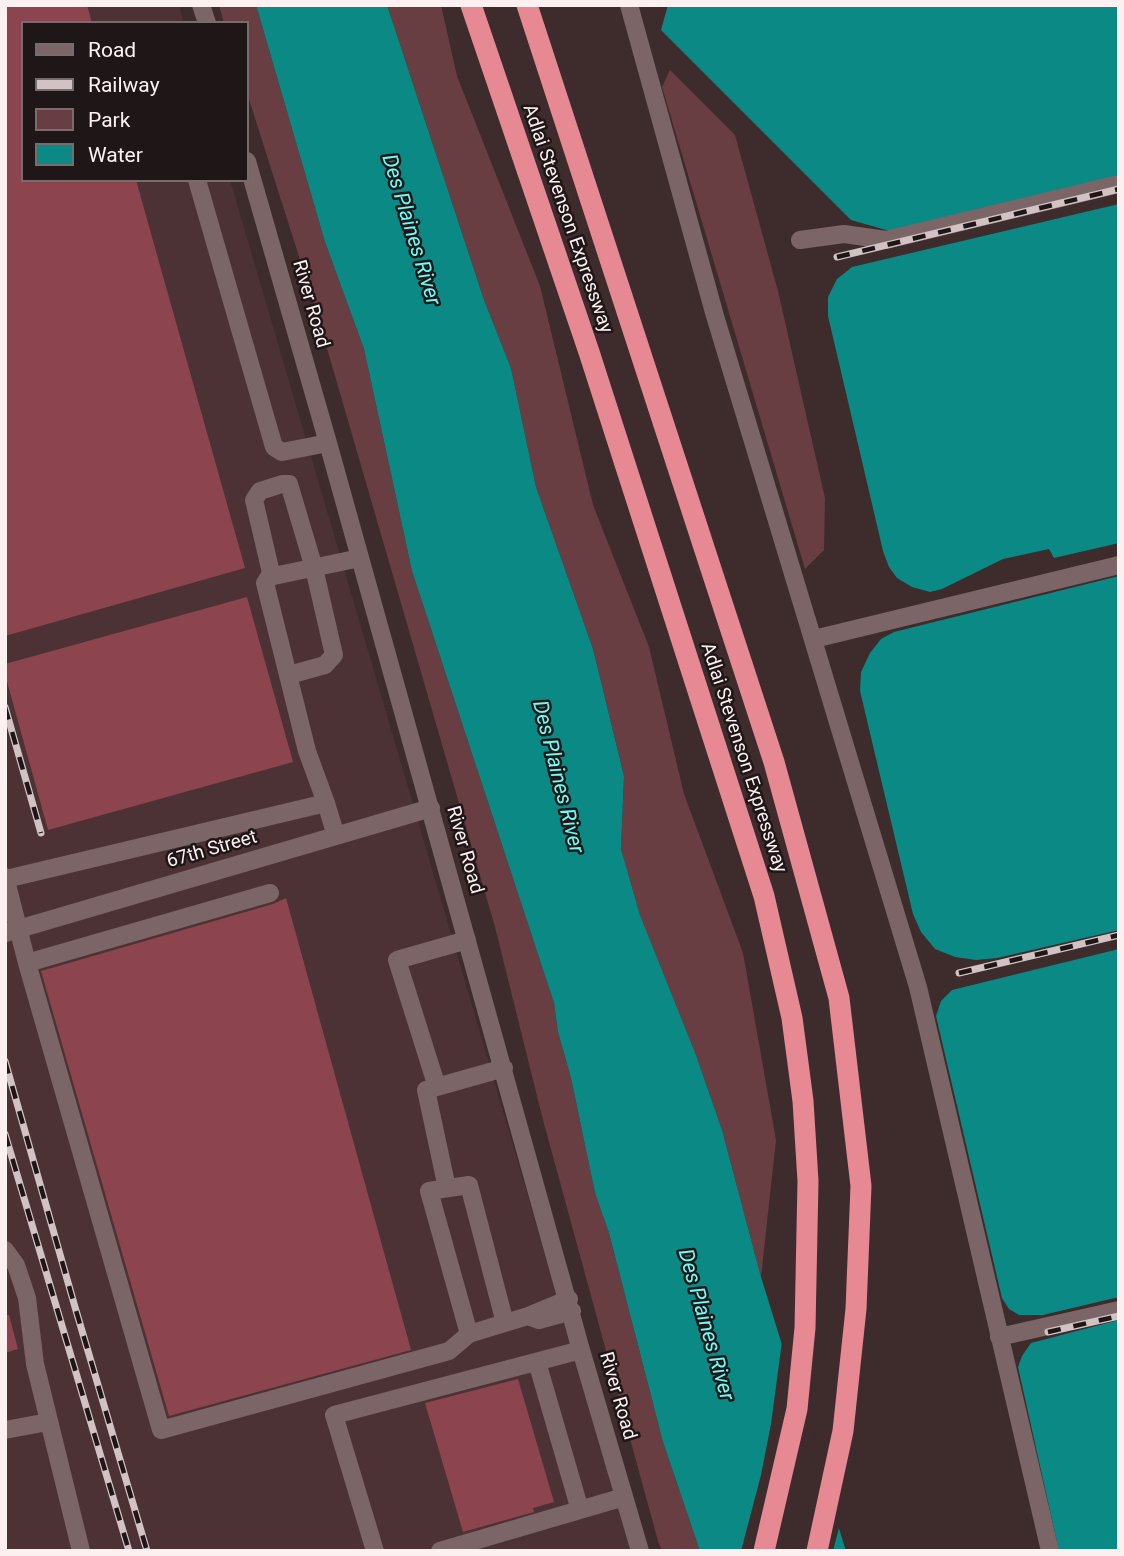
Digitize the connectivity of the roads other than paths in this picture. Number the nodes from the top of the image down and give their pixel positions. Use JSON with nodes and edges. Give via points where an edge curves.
{"nodes":[{"id":1,"x":471,"y":5,"type":"edge"},
{"id":2,"x":527,"y":5,"type":"edge"},
{"id":3,"x":629,"y":5,"type":"edge"},
{"id":4,"x":248,"y":164,"type":"edge"},
{"id":5,"x":198,"y":182,"type":"edge"},
{"id":6,"x":1119,"y":184,"type":"edge"},
{"id":7,"x":800,"y":240,"type":"dead end"},
{"id":8,"x":328,"y":443,"type":"junction"},
{"id":9,"x":360,"y":558,"type":"junction"},
{"id":10,"x":1119,"y":565,"type":"edge"},
{"id":11,"x":314,"y":568,"type":"junction"},
{"id":12,"x":272,"y":577,"type":"junction"},
{"id":13,"x":814,"y":639,"type":"junction"},
{"id":14,"x":289,"y":675,"type":"junction"},
{"id":15,"x":326,"y":803,"type":"junction"},
{"id":16,"x":430,"y":808,"type":"junction"},
{"id":17,"x":336,"y":836,"type":"junction"},
{"id":18,"x":5,"y":878,"type":"edge"},
{"id":19,"x":270,"y":893,"type":"dead end"},
{"id":20,"x":12,"y":931,"type":"edge"},
{"id":21,"x":467,"y":940,"type":"junction"},
{"id":22,"x":27,"y":963,"type":"junction"},
{"id":23,"x":504,"y":1068,"type":"junction"},
{"id":24,"x":437,"y":1087,"type":"junction"},
{"id":25,"x":447,"y":1188,"type":"junction"},
{"id":26,"x":5,"y":1250,"type":"edge"},
{"id":27,"x":23,"y":1287,"type":"junction"},
{"id":28,"x":5,"y":1292,"type":"edge"},
{"id":29,"x":570,"y":1305,"type":"junction"},
{"id":30,"x":1119,"y":1310,"type":"edge"},
{"id":31,"x":505,"y":1323,"type":"junction"},
{"id":32,"x":469,"y":1334,"type":"junction"},
{"id":33,"x":999,"y":1338,"type":"junction"},
{"id":34,"x":581,"y":1350,"type":"junction"},
{"id":35,"x":537,"y":1362,"type":"junction"},
{"id":36,"x":48,"y":1422,"type":"junction"},
{"id":37,"x":5,"y":1430,"type":"edge"},
{"id":38,"x":624,"y":1497,"type":"junction"},
{"id":39,"x":580,"y":1510,"type":"junction"},
{"id":40,"x":80,"y":1551,"type":"edge"},
{"id":41,"x":375,"y":1551,"type":"edge"},
{"id":42,"x":440,"y":1551,"type":"edge"},
{"id":43,"x":639,"y":1551,"type":"edge"},
{"id":44,"x":764,"y":1551,"type":"edge"},
{"id":45,"x":817,"y":1551,"type":"edge"},
{"id":46,"x":1050,"y":1551,"type":"edge"}],
"edges":[{"from":1,"to":44,"type":"highway","name":"Adlai Stevenson Expressway","via":[[593,365],[764,897],[792,1018],[808,1181],[805,1328],[797,1409]]},
{"from":2,"to":45,"type":"highway","name":"Adlai Stevenson Expressway","via":[[774,762],[839,998],[862,1186],[844,1431]]},
{"from":3,"to":13,"type":"street","via":[[715,316]]},
{"from":4,"to":8,"type":"street","name":"River Road"},
{"from":5,"to":8,"type":"street","via":[[274,447],[282,452]]},
{"from":6,"to":7,"type":"street","via":[[886,240],[844,234]]},
{"from":8,"to":9,"type":"street","name":"River Road"},
{"from":9,"to":11,"type":"street"},
{"from":9,"to":16,"type":"street","name":"River Road"},
{"from":10,"to":13,"type":"street"},
{"from":11,"to":12,"type":"street"},
{"from":11,"to":12,"type":"street","via":[[291,489],[282,484],[260,491],[254,500]]},
{"from":11,"to":14,"type":"street","via":[[334,655],[325,665]]},
{"from":12,"to":14,"type":"street","via":[[265,583]]},
{"from":13,"to":33,"type":"street","via":[[918,987]]},
{"from":14,"to":15,"type":"street","via":[[307,751]]},
{"from":15,"to":17,"type":"street"},
{"from":15,"to":18,"type":"street"},
{"from":16,"to":17,"type":"street","name":"67th Street"},
{"from":16,"to":21,"type":"street","name":"River Road"},
{"from":17,"to":20,"type":"street","name":"67th Street"},
{"from":18,"to":20,"type":"street"},
{"from":19,"to":22,"type":"street"},
{"from":20,"to":22,"type":"street"},
{"from":21,"to":23,"type":"street","name":"River Road"},
{"from":21,"to":24,"type":"street","via":[[397,960]]},
{"from":22,"to":32,"type":"street","via":[[161,1430],[449,1351]]},
{"from":23,"to":24,"type":"street"},
{"from":23,"to":29,"type":"street","name":"River Road"},
{"from":24,"to":25,"type":"street","via":[[426,1090]]},
{"from":25,"to":31,"type":"street","via":[[468,1185]]},
{"from":25,"to":32,"type":"street","via":[[429,1191]]},
{"from":26,"to":27,"type":"street"},
{"from":27,"to":28,"type":"street"},
{"from":27,"to":36,"type":"street"},
{"from":29,"to":31,"type":"street"},
{"from":29,"to":34,"type":"street","name":"River Road"},
{"from":30,"to":33,"type":"street"},
{"from":31,"to":32,"type":"street"},
{"from":33,"to":46,"type":"street"},
{"from":34,"to":35,"type":"street"},
{"from":34,"to":38,"type":"street","name":"River Road"},
{"from":35,"to":39,"type":"street"},
{"from":35,"to":41,"type":"street","via":[[334,1415]]},
{"from":36,"to":37,"type":"street"},
{"from":36,"to":40,"type":"street"},
{"from":38,"to":39,"type":"street"},
{"from":38,"to":43,"type":"street","name":"River Road"},
{"from":39,"to":42,"type":"street"}]}
